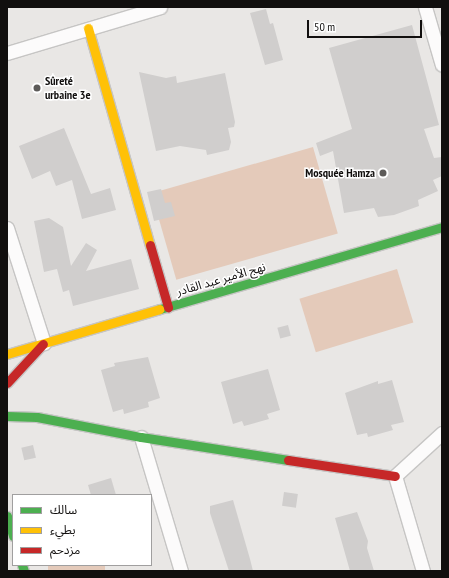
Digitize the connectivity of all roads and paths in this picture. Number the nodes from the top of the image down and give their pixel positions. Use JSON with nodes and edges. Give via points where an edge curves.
{"nodes":[{"id":1,"x":160,"y":7,"type":"edge"},
{"id":2,"x":425,"y":7,"type":"edge"},
{"id":3,"x":88,"y":28,"type":"junction"},
{"id":4,"x":7,"y":53,"type":"edge"},
{"id":5,"x":442,"y":65,"type":"edge"},
{"id":6,"x":442,"y":227,"type":"edge"},
{"id":7,"x":7,"y":228,"type":"edge"},
{"id":8,"x":168,"y":307,"type":"junction"},
{"id":9,"x":44,"y":343,"type":"junction"},
{"id":10,"x":7,"y":354,"type":"edge"},
{"id":11,"x":7,"y":383,"type":"edge"},
{"id":12,"x":7,"y":416,"type":"edge"},
{"id":13,"x":442,"y":433,"type":"edge"},
{"id":14,"x":141,"y":437,"type":"junction"},
{"id":15,"x":395,"y":476,"type":"junction"},
{"id":16,"x":7,"y":516,"type":"edge"},
{"id":17,"x":12,"y":533,"type":"edge"},
{"id":18,"x":181,"y":571,"type":"edge"},
{"id":19,"x":423,"y":571,"type":"edge"}],
"edges":[{"from":1,"to":3,"type":"street"},
{"from":2,"to":5,"type":"street"},
{"from":3,"to":4,"type":"street"},
{"from":3,"to":8,"type":"street"},
{"from":6,"to":8,"type":"street","name":"نهج الأمير عبد القادر"},
{"from":7,"to":9,"type":"street"},
{"from":8,"to":9,"type":"street","name":"نهج الأمير عبد القادر"},
{"from":9,"to":10,"type":"street","name":"نهج الأمير عبد القادر"},
{"from":9,"to":11,"type":"street"},
{"from":12,"to":14,"type":"street","via":[[37,417]]},
{"from":13,"to":15,"type":"street"},
{"from":14,"to":15,"type":"street"},
{"from":14,"to":18,"type":"street"},
{"from":15,"to":19,"type":"street"},
{"from":16,"to":17,"type":"street"}]}
